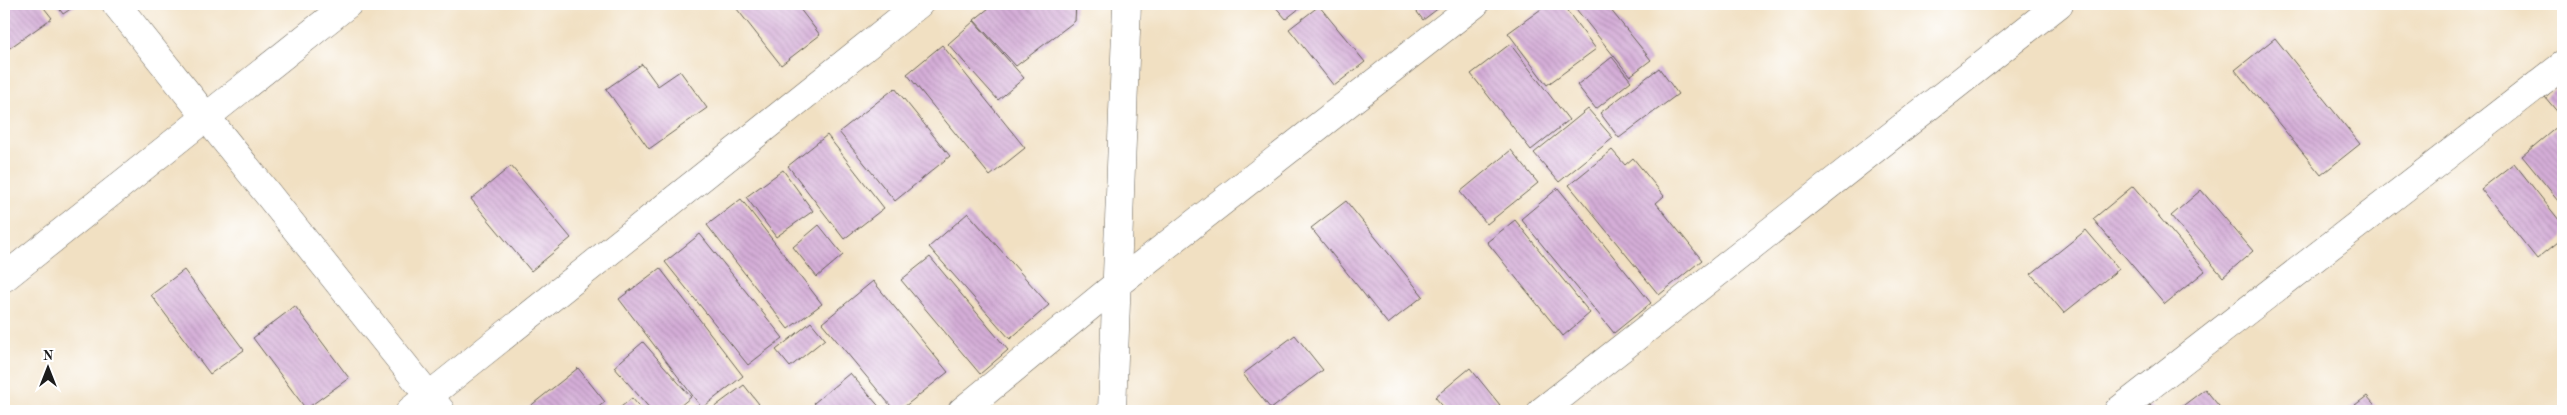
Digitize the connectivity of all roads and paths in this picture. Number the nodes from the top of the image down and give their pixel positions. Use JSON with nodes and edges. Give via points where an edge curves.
{"nodes":[{"id":1,"x":116,"y":4,"type":"edge"},
{"id":2,"x":348,"y":4,"type":"edge"},
{"id":3,"x":919,"y":4,"type":"edge"},
{"id":4,"x":1127,"y":4,"type":"edge"},
{"id":5,"x":1475,"y":4,"type":"edge"},
{"id":6,"x":2059,"y":4,"type":"edge"},
{"id":7,"x":2563,"y":65,"type":"edge"},
{"id":8,"x":207,"y":117,"type":"junction"},
{"id":9,"x":4,"y":278,"type":"edge"},
{"id":10,"x":1117,"y":284,"type":"junction"},
{"id":11,"x":427,"y":406,"type":"edge"},
{"id":12,"x":962,"y":411,"type":"edge"},
{"id":13,"x":1112,"y":411,"type":"edge"},
{"id":14,"x":1542,"y":411,"type":"edge"},
{"id":15,"x":2118,"y":411,"type":"edge"}],
"edges":[{"from":1,"to":8,"type":"street"},
{"from":2,"to":8,"type":"street"},
{"from":3,"to":11,"type":"street"},
{"from":4,"to":10,"type":"street"},
{"from":5,"to":10,"type":"street"},
{"from":6,"to":14,"type":"street"},
{"from":7,"to":15,"type":"street"},
{"from":8,"to":9,"type":"street"},
{"from":8,"to":11,"type":"street"},
{"from":10,"to":12,"type":"street"},
{"from":10,"to":13,"type":"street"}]}
